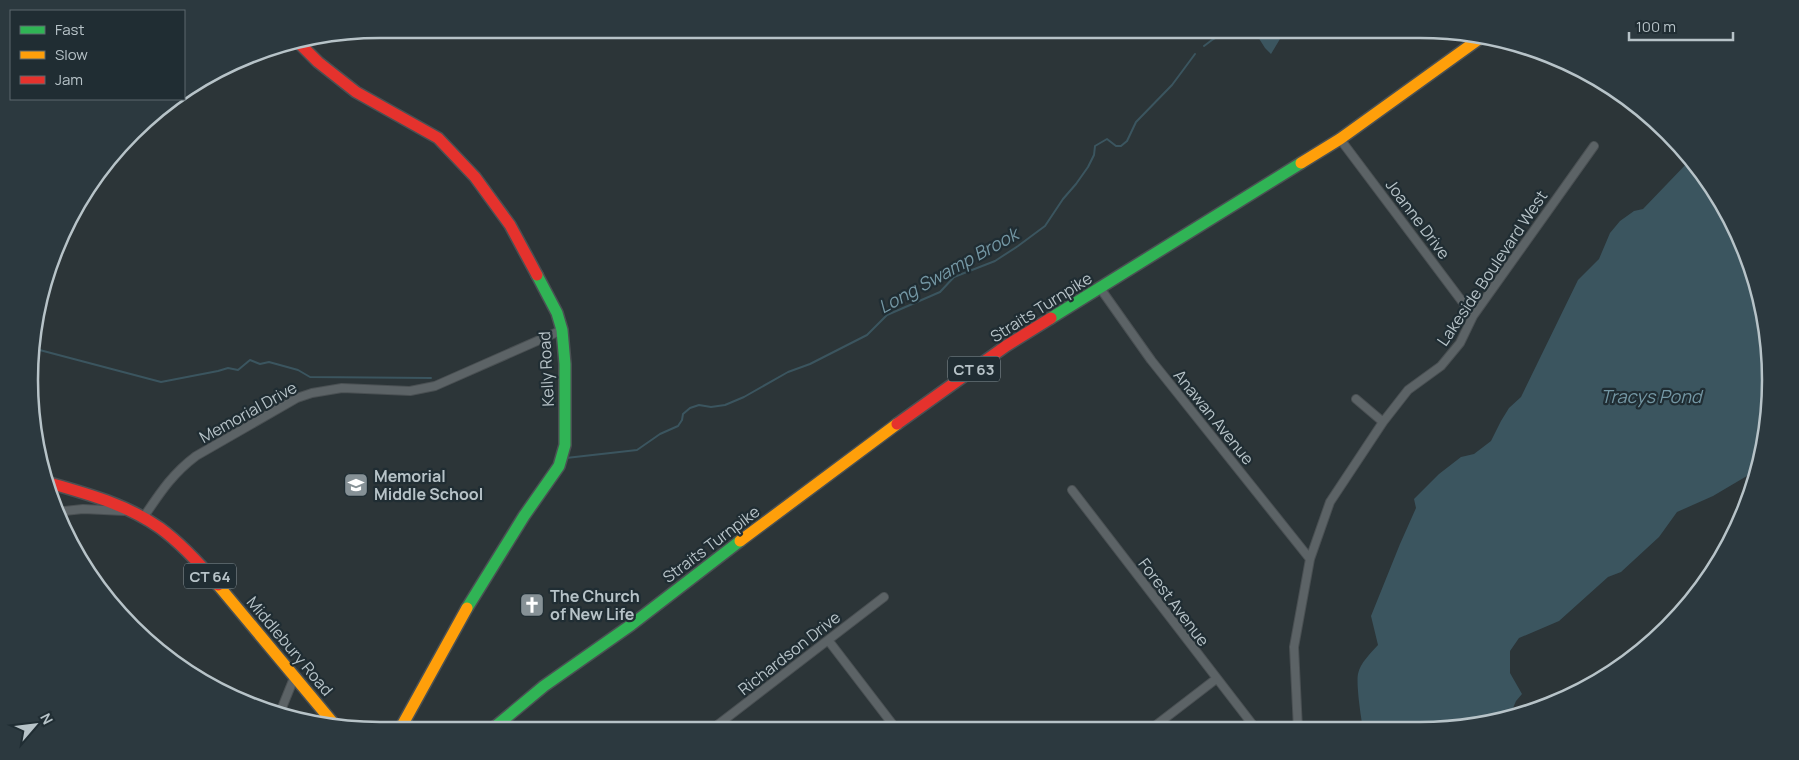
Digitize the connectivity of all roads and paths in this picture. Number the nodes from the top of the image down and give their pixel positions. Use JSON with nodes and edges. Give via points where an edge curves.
{"nodes":[{"id":1,"x":1473,"y":42,"type":"edge"},
{"id":2,"x":302,"y":46,"type":"edge"},
{"id":3,"x":1340,"y":139,"type":"junction"},
{"id":4,"x":1594,"y":146,"type":"dead end"},
{"id":5,"x":1100,"y":288,"type":"junction"},
{"id":6,"x":1473,"y":316,"type":"junction"},
{"id":7,"x":562,"y":330,"type":"junction"},
{"id":8,"x":1356,"y":399,"type":"dead end"},
{"id":9,"x":1383,"y":422,"type":"junction"},
{"id":10,"x":54,"y":484,"type":"edge"},
{"id":11,"x":1072,"y":490,"type":"dead end"},
{"id":12,"x":64,"y":511,"type":"edge"},
{"id":13,"x":129,"y":511,"type":"junction"},
{"id":14,"x":143,"y":518,"type":"junction"},
{"id":15,"x":1310,"y":559,"type":"junction"},
{"id":16,"x":884,"y":597,"type":"dead end"},
{"id":17,"x":828,"y":640,"type":"junction"},
{"id":18,"x":294,"y":678,"type":"junction"},
{"id":19,"x":1216,"y":678,"type":"junction"},
{"id":20,"x":282,"y":708,"type":"edge"},
{"id":21,"x":330,"y":719,"type":"edge"},
{"id":22,"x":404,"y":722,"type":"edge"},
{"id":23,"x":501,"y":722,"type":"edge"},
{"id":24,"x":723,"y":722,"type":"edge"},
{"id":25,"x":891,"y":722,"type":"edge"},
{"id":26,"x":1160,"y":722,"type":"edge"},
{"id":27,"x":1251,"y":722,"type":"edge"},
{"id":28,"x":1298,"y":722,"type":"edge"}],
"edges":[{"from":1,"to":3,"type":"main road","name":"Straits Turnpike","number":"CT 63"},
{"from":2,"to":7,"type":"main road","name":"Kelly Road","via":[[356,92],[438,138],[475,177],[510,225],[553,305]]},
{"from":3,"to":5,"type":"main road","name":"Straits Turnpike","number":"CT 63"},
{"from":3,"to":6,"type":"street","name":"Joanne Drive"},
{"from":4,"to":6,"type":"street","name":"Lakeside Boulevard West"},
{"from":5,"to":15,"type":"street","name":"Anawan Avenue","via":[[1151,360]]},
{"from":5,"to":23,"type":"main road","name":"Straits Turnpike","number":"CT 63","via":[[1006,346],[855,454],[632,625],[544,686]]},
{"from":6,"to":9,"type":"street","name":"Lakeside Boulevard West","via":[[1460,344],[1441,366],[1408,390]]},
{"from":7,"to":14,"type":"street","name":"Memorial Drive","via":[[435,386],[410,391],[342,388],[297,398],[196,456],[171,478]]},
{"from":7,"to":22,"type":"main road","name":"Kelly Road","via":[[566,444],[559,466],[468,606]]},
{"from":8,"to":9,"type":"street"},
{"from":9,"to":15,"type":"street","name":"Lakeside Boulevard West","via":[[1330,502]]},
{"from":10,"to":13,"type":"main road","name":"Middlebury Road","number":"CT 64","via":[[98,497]]},
{"from":11,"to":19,"type":"street","name":"Forest Avenue"},
{"from":12,"to":13,"type":"street"},
{"from":13,"to":14,"type":"main road","name":"Middlebury Road","number":"CT 64"},
{"from":14,"to":18,"type":"main road","name":"Middlebury Road","number":"CT 64","via":[[186,550]]},
{"from":15,"to":28,"type":"street","name":"Lakeside Boulevard West","via":[[1294,647]]},
{"from":16,"to":17,"type":"street","name":"Richardson Drive"},
{"from":17,"to":24,"type":"street","name":"Richardson Drive"},
{"from":17,"to":25,"type":"street"},
{"from":18,"to":20,"type":"street"},
{"from":18,"to":21,"type":"main road","name":"Middlebury Road","number":"CT 64"},
{"from":19,"to":26,"type":"street"},
{"from":19,"to":27,"type":"street","name":"Forest Avenue"}]}
